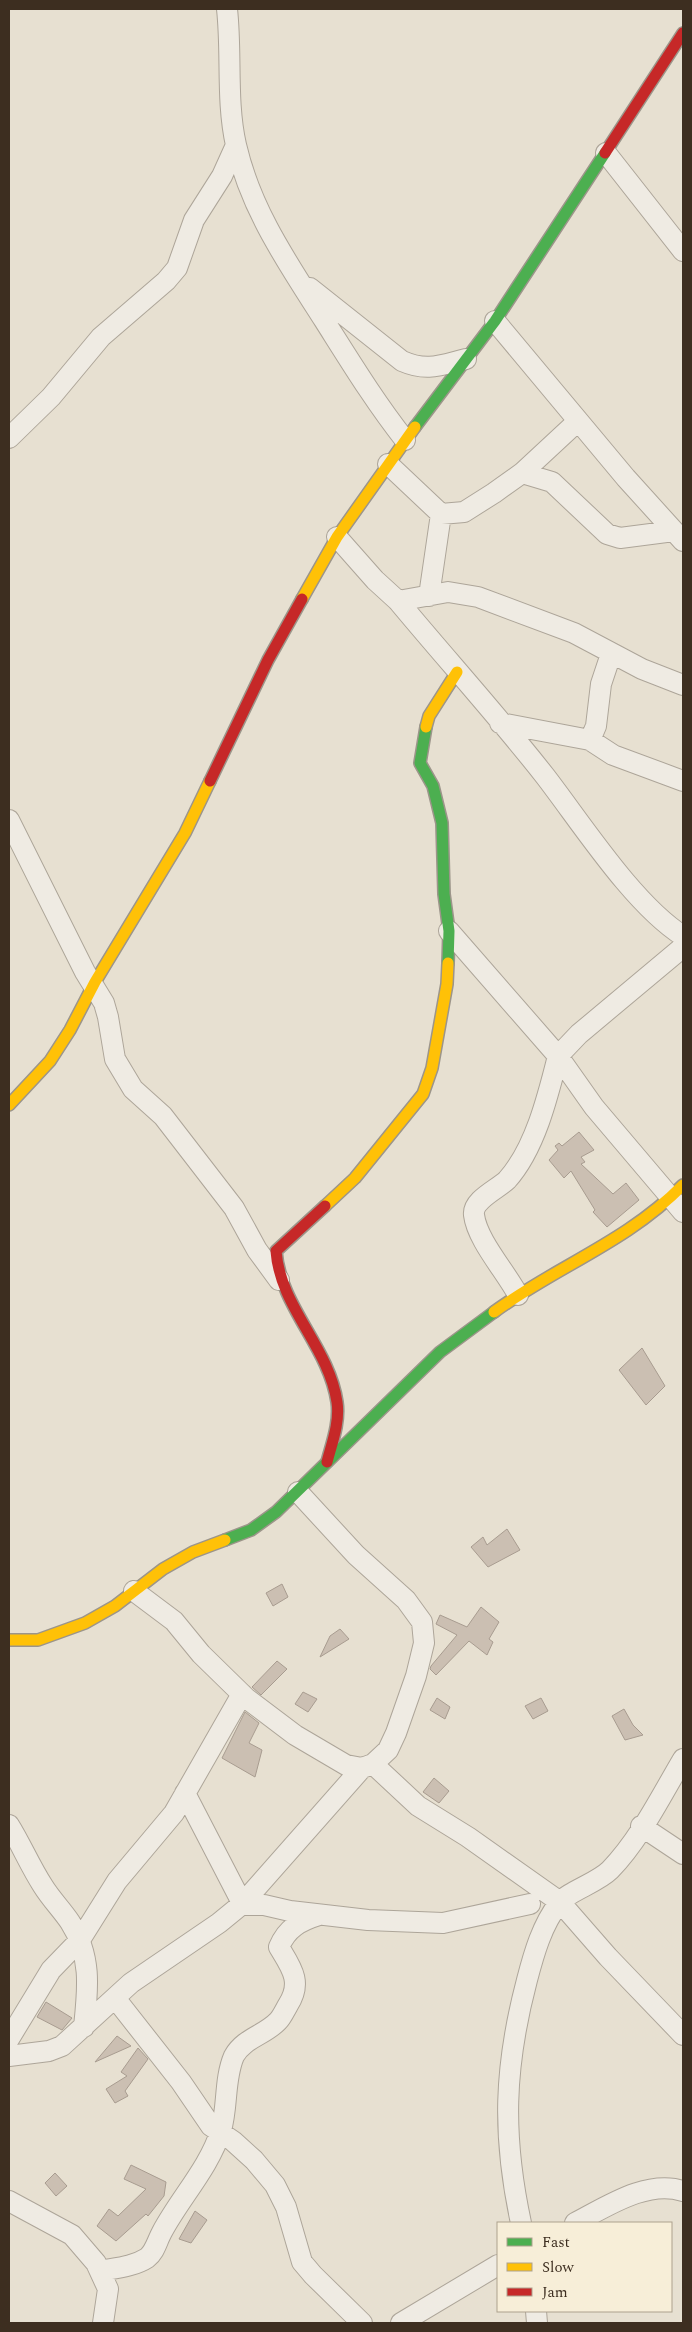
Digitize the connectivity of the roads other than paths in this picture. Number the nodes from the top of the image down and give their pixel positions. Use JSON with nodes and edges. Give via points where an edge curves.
{"nodes":[{"id":1,"x":226,"y":9,"type":"edge"},
{"id":2,"x":683,"y":33,"type":"edge"},
{"id":3,"x":236,"y":145,"type":"junction"},
{"id":4,"x":606,"y":153,"type":"junction"},
{"id":5,"x":222,"y":176,"type":"junction"},
{"id":6,"x":248,"y":185,"type":"junction"},
{"id":7,"x":683,"y":251,"type":"edge"},
{"id":8,"x":298,"y":280,"type":"junction"},
{"id":9,"x":495,"y":321,"type":"junction"},
{"id":10,"x":466,"y":359,"type":"junction"},
{"id":11,"x":578,"y":421,"type":"junction"},
{"id":12,"x":9,"y":438,"type":"edge"},
{"id":13,"x":405,"y":440,"type":"junction"},
{"id":14,"x":388,"y":464,"type":"junction"},
{"id":15,"x":522,"y":473,"type":"junction"},
{"id":16,"x":441,"y":514,"type":"junction"},
{"id":17,"x":337,"y":536,"type":"junction"},
{"id":18,"x":679,"y":536,"type":"edge"},
{"id":19,"x":429,"y":596,"type":"junction"},
{"id":20,"x":398,"y":601,"type":"junction"},
{"id":21,"x":611,"y":654,"type":"junction"},
{"id":22,"x":457,"y":672,"type":"junction"},
{"id":23,"x":683,"y":685,"type":"edge"},
{"id":24,"x":500,"y":723,"type":"junction"},
{"id":25,"x":590,"y":740,"type":"junction"},
{"id":26,"x":683,"y":781,"type":"edge"},
{"id":27,"x":9,"y":820,"type":"edge"},
{"id":28,"x":449,"y":931,"type":"junction"},
{"id":29,"x":683,"y":936,"type":"edge"},
{"id":30,"x":683,"y":947,"type":"edge"},
{"id":31,"x":95,"y":984,"type":"junction"},
{"id":32,"x":558,"y":1056,"type":"junction"},
{"id":33,"x":9,"y":1105,"type":"edge"},
{"id":34,"x":679,"y":1198,"type":"edge"},
{"id":35,"x":284,"y":1286,"type":"junction"},
{"id":36,"x":518,"y":1295,"type":"junction"},
{"id":37,"x":327,"y":1462,"type":"junction"},
{"id":38,"x":298,"y":1492,"type":"junction"},
{"id":39,"x":134,"y":1592,"type":"junction"},
{"id":40,"x":9,"y":1640,"type":"edge"},
{"id":41,"x":242,"y":1694,"type":"junction"},
{"id":42,"x":683,"y":1759,"type":"edge"},
{"id":43,"x":368,"y":1766,"type":"junction"},
{"id":44,"x":185,"y":1793,"type":"junction"},
{"id":45,"x":9,"y":1825,"type":"edge"},
{"id":46,"x":642,"y":1826,"type":"junction"},
{"id":47,"x":683,"y":1854,"type":"edge"},
{"id":48,"x":527,"y":1879,"type":"junction"},
{"id":49,"x":560,"y":1902,"type":"junction"},
{"id":50,"x":242,"y":1904,"type":"junction"},
{"id":51,"x":530,"y":1904,"type":"junction"},
{"id":52,"x":318,"y":1915,"type":"junction"},
{"id":53,"x":80,"y":1940,"type":"junction"},
{"id":54,"x":537,"y":1943,"type":"junction"},
{"id":55,"x":115,"y":1998,"type":"junction"},
{"id":56,"x":84,"y":2027,"type":"junction"},
{"id":57,"x":683,"y":2035,"type":"edge"},
{"id":58,"x":9,"y":2039,"type":"edge"},
{"id":59,"x":9,"y":2056,"type":"edge"},
{"id":60,"x":220,"y":2132,"type":"junction"},
{"id":61,"x":683,"y":2190,"type":"edge"},
{"id":62,"x":9,"y":2201,"type":"edge"},
{"id":63,"x":521,"y":2222,"type":"edge"},
{"id":64,"x":576,"y":2222,"type":"edge"},
{"id":65,"x":497,"y":2265,"type":"edge"},
{"id":66,"x":100,"y":2271,"type":"junction"},
{"id":67,"x":103,"y":2323,"type":"edge"},
{"id":68,"x":362,"y":2323,"type":"edge"},
{"id":69,"x":401,"y":2323,"type":"edge"}],
"edges":[{"from":1,"to":3,"type":"street","via":[[231,117]]},
{"from":2,"to":4,"type":"street"},
{"from":3,"to":5,"type":"street"},
{"from":3,"to":6,"type":"street"},
{"from":4,"to":7,"type":"street"},
{"from":4,"to":9,"type":"street"},
{"from":5,"to":6,"type":"street"},
{"from":5,"to":12,"type":"street","via":[[194,220],[177,268],[101,338]]},
{"from":6,"to":8,"type":"street","via":[[278,249]]},
{"from":8,"to":10,"type":"street","via":[[402,361],[416,367],[434,367]]},
{"from":8,"to":13,"type":"street","via":[[381,410]]},
{"from":9,"to":10,"type":"street"},
{"from":9,"to":11,"type":"street"},
{"from":10,"to":13,"type":"street"},
{"from":11,"to":15,"type":"street"},
{"from":11,"to":18,"type":"street"},
{"from":13,"to":14,"type":"street"},
{"from":14,"to":16,"type":"street"},
{"from":14,"to":17,"type":"street"},
{"from":15,"to":16,"type":"street","via":[[464,512]]},
{"from":15,"to":18,"type":"street","via":[[552,482],[607,534],[620,538]]},
{"from":16,"to":19,"type":"street"},
{"from":17,"to":20,"type":"street"},
{"from":17,"to":31,"type":"street","via":[[268,660],[185,833]]},
{"from":19,"to":20,"type":"street"},
{"from":19,"to":21,"type":"street","via":[[448,592],[478,597],[574,633]]},
{"from":20,"to":22,"type":"street"},
{"from":21,"to":23,"type":"street"},
{"from":21,"to":25,"type":"street","via":[[600,684],[596,726]]},
{"from":22,"to":24,"type":"street"},
{"from":22,"to":28,"type":"street","via":[[430,716],[420,763],[433,786],[442,823],[444,894]]},
{"from":24,"to":25,"type":"street"},
{"from":24,"to":29,"type":"street","via":[[615,868],[653,911]]},
{"from":25,"to":26,"type":"street","via":[[613,755]]},
{"from":27,"to":31,"type":"street","via":[[85,972]]},
{"from":28,"to":32,"type":"street"},
{"from":28,"to":35,"type":"street","via":[[443,1015],[423,1094],[355,1178],[276,1251],[275,1262]]},
{"from":30,"to":32,"type":"street","via":[[579,1034]]},
{"from":31,"to":33,"type":"street","via":[[50,1061]]},
{"from":31,"to":35,"type":"street","via":[[108,1017],[115,1060],[133,1089],[163,1116],[234,1208],[257,1250]]},
{"from":32,"to":34,"type":"street","via":[[594,1107]]},
{"from":32,"to":36,"type":"street","via":[[546,1102],[529,1144],[507,1179],[476,1205],[474,1213],[478,1231]]},
{"from":34,"to":36,"type":"street","via":[[640,1226]]},
{"from":35,"to":37,"type":"street","via":[[331,1375],[337,1404]]},
{"from":36,"to":37,"type":"street","via":[[440,1352]]},
{"from":37,"to":38,"type":"street"},
{"from":38,"to":39,"type":"street","via":[[251,1530],[192,1552]]},
{"from":38,"to":43,"type":"street","via":[[356,1555],[406,1600],[422,1622],[424,1643],[416,1676],[388,1750]]},
{"from":39,"to":40,"type":"street","via":[[85,1623],[38,1640]]},
{"from":39,"to":41,"type":"street","via":[[174,1621],[201,1654]]},
{"from":41,"to":43,"type":"street","via":[[295,1735],[346,1766]]},
{"from":41,"to":44,"type":"street"},
{"from":42,"to":46,"type":"street"},
{"from":43,"to":48,"type":"street","via":[[418,1806]]},
{"from":43,"to":50,"type":"street"},
{"from":44,"to":50,"type":"street"},
{"from":44,"to":53,"type":"street","via":[[174,1813],[117,1881]]},
{"from":45,"to":53,"type":"street","via":[[41,1884]]},
{"from":46,"to":47,"type":"street"},
{"from":46,"to":49,"type":"street","via":[[608,1871]]},
{"from":48,"to":49,"type":"street"},
{"from":48,"to":51,"type":"street"},
{"from":49,"to":54,"type":"street"},
{"from":49,"to":57,"type":"street"},
{"from":50,"to":52,"type":"street"},
{"from":50,"to":55,"type":"street","via":[[131,1983]]},
{"from":51,"to":52,"type":"street","via":[[443,1923]]},
{"from":51,"to":54,"type":"street"},
{"from":52,"to":60,"type":"street","via":[[299,1922],[278,1947],[295,1976],[293,1998],[278,2021],[246,2042],[235,2054],[229,2069],[228,2097]]},
{"from":53,"to":56,"type":"street","via":[[89,1976]]},
{"from":53,"to":58,"type":"street","via":[[52,1970]]},
{"from":54,"to":63,"type":"street","via":[[512,2047],[506,2093],[507,2124]]},
{"from":55,"to":56,"type":"street"},
{"from":55,"to":60,"type":"street","via":[[211,2126]]},
{"from":56,"to":59,"type":"street","via":[[62,2046],[49,2051]]},
{"from":60,"to":66,"type":"street","via":[[151,2253],[137,2263]]},
{"from":60,"to":68,"type":"street","via":[[254,2160],[275,2185],[286,2207],[302,2262]]},
{"from":61,"to":64,"type":"street","via":[[667,2187],[627,2196]]},
{"from":62,"to":66,"type":"street","via":[[72,2234]]},
{"from":65,"to":69,"type":"street"},
{"from":66,"to":67,"type":"street","via":[[108,2289]]}]}
